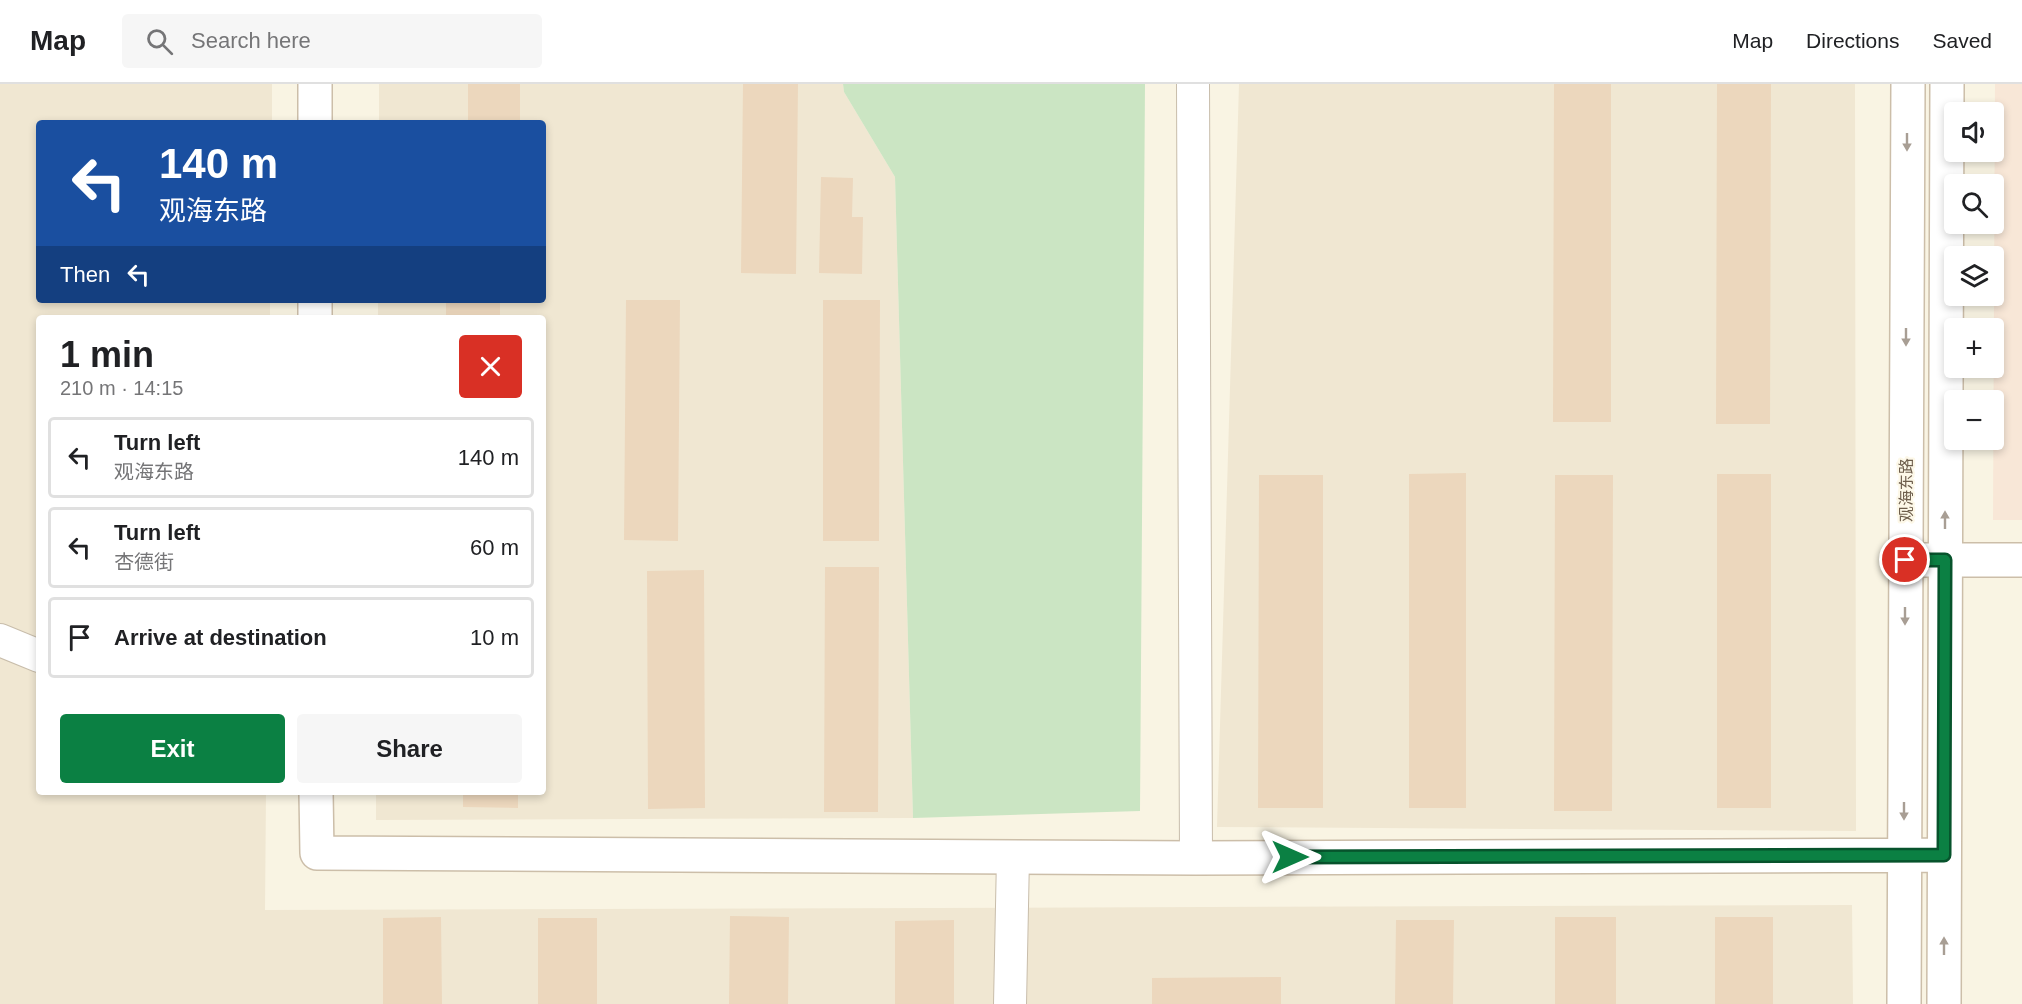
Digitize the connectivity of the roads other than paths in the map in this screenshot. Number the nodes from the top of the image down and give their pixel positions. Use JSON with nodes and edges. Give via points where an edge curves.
{"nodes":[{"id":1,"x":315,"y":84,"type":"edge"},
{"id":2,"x":1193,"y":84,"type":"edge"},
{"id":3,"x":1908,"y":84,"type":"edge"},
{"id":4,"x":1947,"y":84,"type":"edge"},
{"id":5,"x":315,"y":120,"type":"edge"},
{"id":6,"x":1905,"y":560,"type":"junction"},
{"id":7,"x":1945,"y":560,"type":"junction"},
{"id":8,"x":2022,"y":560,"type":"edge"},
{"id":9,"x":0,"y":640,"type":"edge"},
{"id":10,"x":36,"y":655,"type":"edge"},
{"id":11,"x":316,"y":795,"type":"edge"},
{"id":12,"x":1944,"y":855,"type":"junction"},
{"id":13,"x":1904,"y":856,"type":"junction"},
{"id":14,"x":1013,"y":857,"type":"junction"},
{"id":15,"x":1196,"y":858,"type":"junction"},
{"id":16,"x":1010,"y":1004,"type":"edge"},
{"id":17,"x":1904,"y":1004,"type":"edge"},
{"id":18,"x":1944,"y":1004,"type":"edge"}],
"edges":[{"from":1,"to":5,"type":"street"},
{"from":2,"to":15,"type":"street"},
{"from":3,"to":6,"type":"street","name":"观海东路","one_way":true},
{"from":7,"to":4,"type":"street","one_way":true},
{"from":6,"to":7,"type":"street"},
{"from":6,"to":13,"type":"street","name":"观海东路","one_way":true},
{"from":7,"to":8,"type":"street"},
{"from":7,"to":12,"type":"street"},
{"from":9,"to":10,"type":"street"},
{"from":11,"to":14,"type":"street","via":[[317,853]]},
{"from":12,"to":13,"type":"street"},
{"from":18,"to":12,"type":"street","one_way":true},
{"from":13,"to":15,"type":"street"},
{"from":13,"to":17,"type":"street","name":"观海东路"},
{"from":14,"to":15,"type":"street"},
{"from":14,"to":16,"type":"street"}]}
